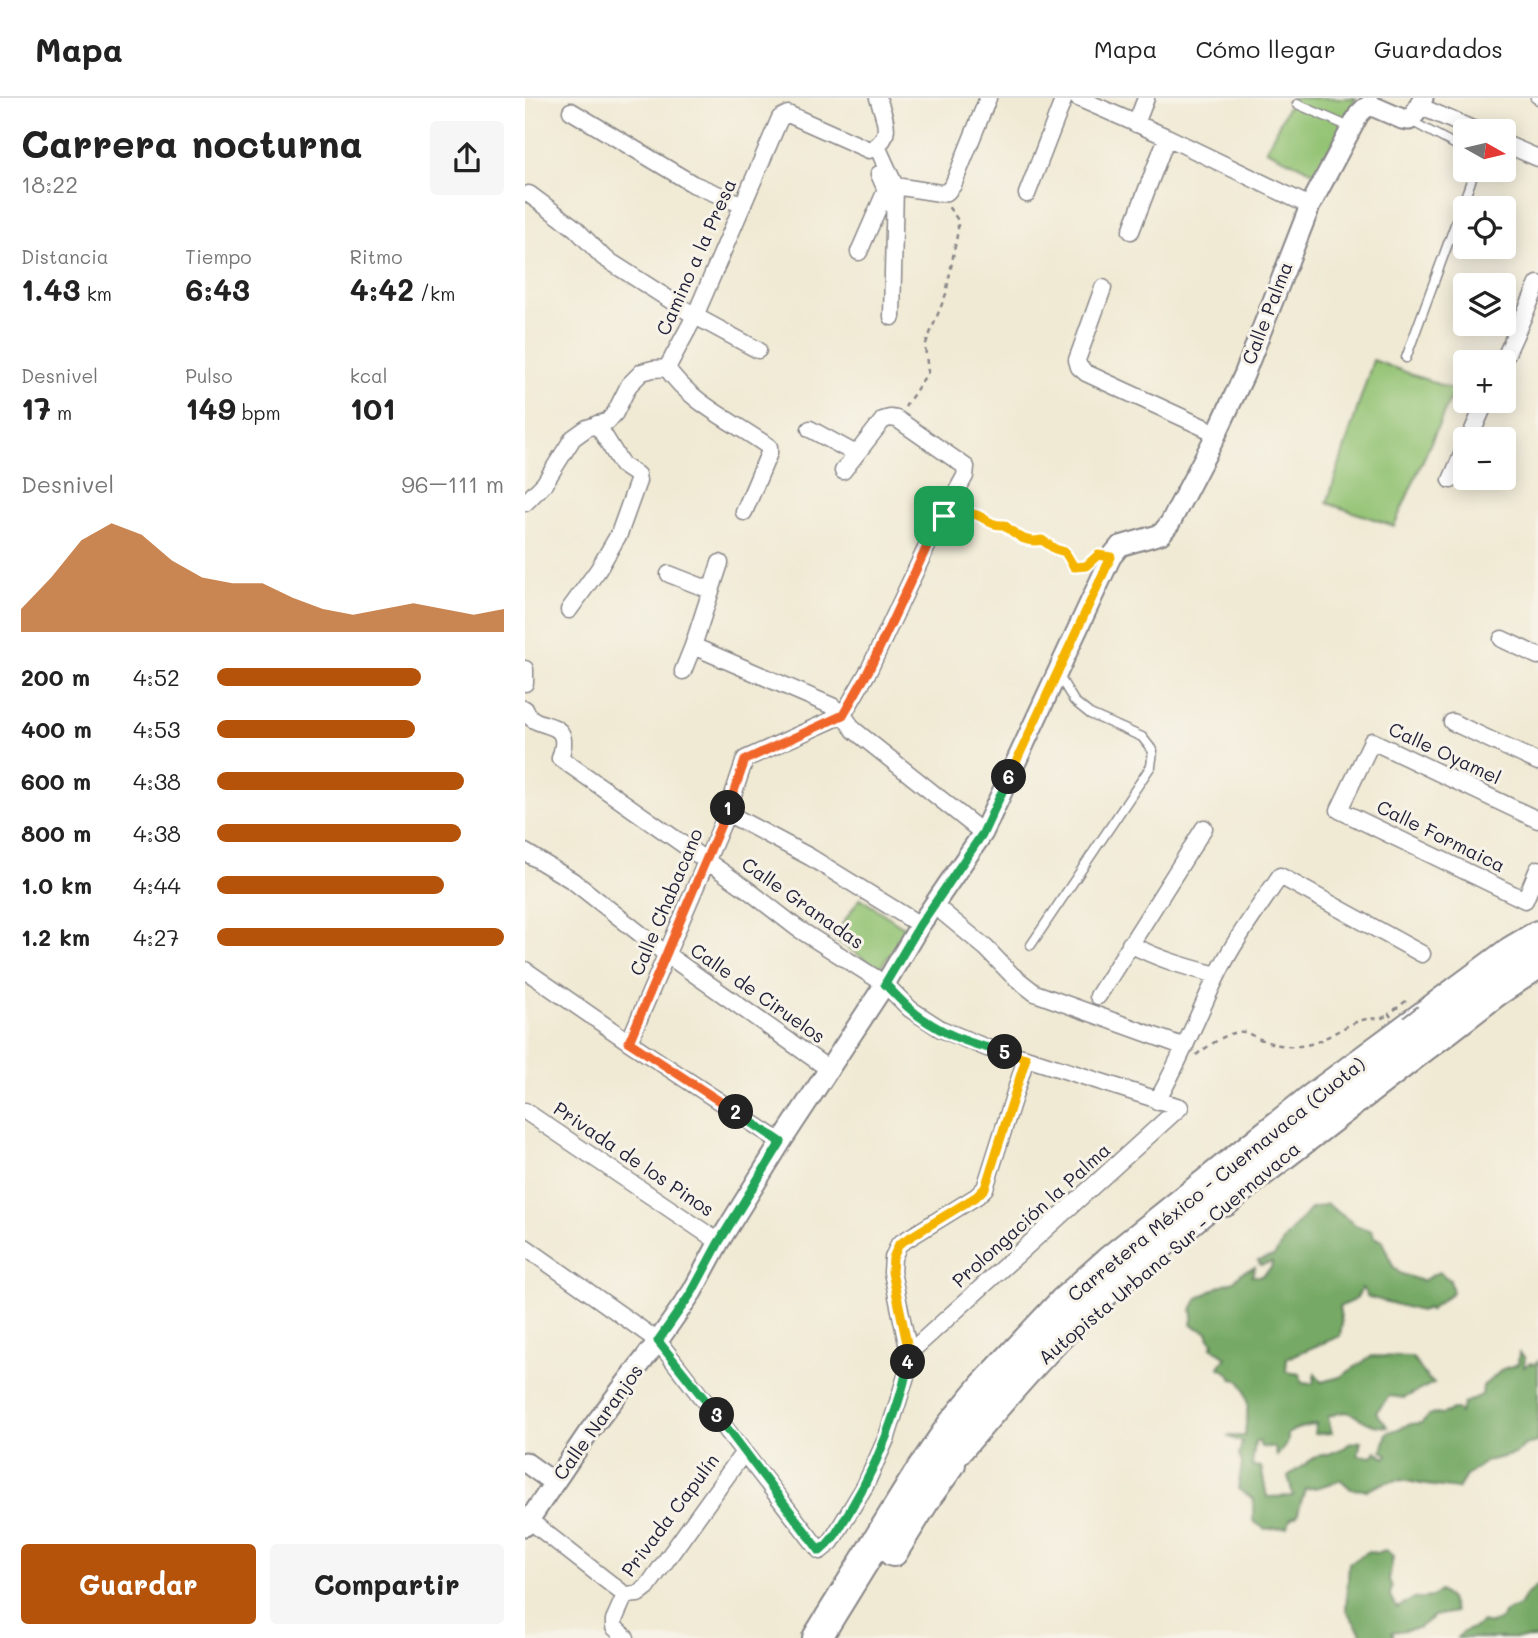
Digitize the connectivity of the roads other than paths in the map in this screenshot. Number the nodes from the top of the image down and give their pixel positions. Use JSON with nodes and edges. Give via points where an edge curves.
{"nodes":[{"id":1,"x":878,"y":98,"type":"edge"},
{"id":2,"x":988,"y":98,"type":"edge"},
{"id":3,"x":1064,"y":98,"type":"edge"},
{"id":4,"x":1078,"y":98,"type":"edge"},
{"id":5,"x":1146,"y":98,"type":"edge"},
{"id":6,"x":1297,"y":104,"type":"dead end"},
{"id":7,"x":1417,"y":108,"type":"edge"},
{"id":8,"x":571,"y":111,"type":"dead end"},
{"id":9,"x":1453,"y":122,"type":"edge"},
{"id":10,"x":1136,"y":124,"type":"junction"},
{"id":11,"x":1352,"y":128,"type":"junction"},
{"id":12,"x":1167,"y":137,"type":"junction"},
{"id":13,"x":1453,"y":140,"type":"edge"},
{"id":14,"x":873,"y":148,"type":"junction"},
{"id":15,"x":1516,"y":149,"type":"edge"},
{"id":16,"x":1538,"y":158,"type":"edge"},
{"id":17,"x":1471,"y":182,"type":"edge"},
{"id":18,"x":895,"y":186,"type":"junction"},
{"id":19,"x":529,"y":194,"type":"dead end"},
{"id":20,"x":1027,"y":194,"type":"dead end"},
{"id":21,"x":743,"y":205,"type":"junction"},
{"id":22,"x":1310,"y":206,"type":"junction"},
{"id":23,"x":1131,"y":231,"type":"dead end"},
{"id":24,"x":859,"y":252,"type":"dead end"},
{"id":25,"x":1538,"y":284,"type":"edge"},
{"id":26,"x":1103,"y":288,"type":"dead end"},
{"id":27,"x":695,"y":316,"type":"junction"},
{"id":28,"x":892,"y":317,"type":"dead end"},
{"id":29,"x":758,"y":350,"type":"dead end"},
{"id":30,"x":1508,"y":350,"type":"edge"},
{"id":31,"x":1406,"y":358,"type":"dead end"},
{"id":32,"x":667,"y":368,"type":"junction"},
{"id":33,"x":597,"y":424,"type":"junction"},
{"id":34,"x":810,"y":429,"type":"dead end"},
{"id":35,"x":1216,"y":433,"type":"junction"},
{"id":36,"x":856,"y":454,"type":"junction"},
{"id":37,"x":843,"y":471,"type":"dead end"},
{"id":38,"x":1453,"y":475,"type":"edge"},
{"id":39,"x":1451,"y":480,"type":"dead end"},
{"id":40,"x":525,"y":503,"type":"edge"},
{"id":41,"x":744,"y":512,"type":"dead end"},
{"id":42,"x":1111,"y":557,"type":"joint"},
{"id":43,"x":720,"y":563,"type":"dead end"},
{"id":44,"x":669,"y":574,"type":"dead end"},
{"id":45,"x":710,"y":590,"type":"junction"},
{"id":46,"x":569,"y":610,"type":"dead end"},
{"id":47,"x":1502,"y":639,"type":"dead end"},
{"id":48,"x":693,"y":646,"type":"junction"},
{"id":49,"x":1538,"y":656,"type":"edge"},
{"id":50,"x":525,"y":669,"type":"edge"},
{"id":51,"x":683,"y":671,"type":"dead end"},
{"id":52,"x":1057,"y":674,"type":"junction"},
{"id":53,"x":525,"y":683,"type":"edge"},
{"id":54,"x":525,"y":709,"type":"edge"},
{"id":55,"x":843,"y":715,"type":"junction"},
{"id":56,"x":1452,"y":722,"type":"dead end"},
{"id":57,"x":1372,"y":741,"type":"joint"},
{"id":58,"x":1538,"y":762,"type":"edge"},
{"id":59,"x":727,"y":813,"type":"junction"},
{"id":60,"x":1538,"y":820,"type":"edge"},
{"id":61,"x":1204,"y":828,"type":"dead end"},
{"id":62,"x":983,"y":833,"type":"junction"},
{"id":63,"x":525,"y":852,"type":"edge"},
{"id":64,"x":707,"y":861,"type":"junction"},
{"id":65,"x":1538,"y":869,"type":"edge"},
{"id":66,"x":934,"y":905,"type":"junction"},
{"id":67,"x":920,"y":925,"type":"junction"},
{"id":68,"x":1538,"y":935,"type":"edge"},
{"id":69,"x":1538,"y":943,"type":"edge"},
{"id":70,"x":1130,"y":944,"type":"junction"},
{"id":71,"x":1031,"y":945,"type":"dead end"},
{"id":72,"x":666,"y":954,"type":"junction"},
{"id":73,"x":1422,"y":954,"type":"dead end"},
{"id":74,"x":1538,"y":956,"type":"edge"},
{"id":75,"x":1538,"y":964,"type":"edge"},
{"id":76,"x":525,"y":970,"type":"edge"},
{"id":77,"x":1217,"y":975,"type":"junction"},
{"id":78,"x":885,"y":984,"type":"junction"},
{"id":79,"x":1098,"y":996,"type":"dead end"},
{"id":80,"x":629,"y":1042,"type":"junction"},
{"id":81,"x":1185,"y":1046,"type":"junction"},
{"id":82,"x":1026,"y":1058,"type":"junction"},
{"id":83,"x":830,"y":1070,"type":"junction"},
{"id":84,"x":1157,"y":1101,"type":"junction"},
{"id":85,"x":1180,"y":1107,"type":"joint"},
{"id":86,"x":525,"y":1111,"type":"edge"},
{"id":87,"x":781,"y":1142,"type":"junction"},
{"id":88,"x":719,"y":1242,"type":"junction"},
{"id":89,"x":525,"y":1247,"type":"edge"},
{"id":90,"x":658,"y":1341,"type":"junction"},
{"id":91,"x":909,"y":1353,"type":"junction"},
{"id":92,"x":744,"y":1452,"type":"junction"},
{"id":93,"x":525,"y":1462,"type":"edge"},
{"id":94,"x":553,"y":1482,"type":"junction"},
{"id":95,"x":527,"y":1523,"type":"edge"},
{"id":96,"x":625,"y":1595,"type":"junction"},
{"id":97,"x":627,"y":1638,"type":"edge"},
{"id":98,"x":818,"y":1638,"type":"edge"},
{"id":99,"x":838,"y":1638,"type":"edge"}],
"edges":[{"from":1,"to":14,"type":"street","via":[[886,136]]},
{"from":2,"to":18,"type":"street","via":[[947,192]]},
{"from":3,"to":20,"type":"street"},
{"from":4,"to":10,"type":"street"},
{"from":5,"to":10,"type":"street"},
{"from":6,"to":11,"type":"lane"},
{"from":7,"to":9,"type":"street"},
{"from":7,"to":11,"type":"street","name":"Calle Palma","via":[[1402,119],[1370,105]]},
{"from":7,"to":13,"type":"lane"},
{"from":8,"to":21,"type":"street","via":[[694,184]]},
{"from":10,"to":12,"type":"street"},
{"from":11,"to":22,"type":"street","name":"Calle Palma"},
{"from":12,"to":22,"type":"street"},
{"from":12,"to":23,"type":"street"},
{"from":14,"to":18,"type":"street"},
{"from":14,"to":21,"type":"street","name":"Camino a la Presa","via":[[788,114],[781,118]]},
{"from":14,"to":24,"type":"street","via":[[886,190]]},
{"from":15,"to":16,"type":"street"},
{"from":17,"to":31,"type":"lane"},
{"from":18,"to":28,"type":"street"},
{"from":19,"to":27,"type":"street","via":[[575,228],[603,257]]},
{"from":21,"to":27,"type":"street","name":"Camino a la Presa"},
{"from":22,"to":35,"type":"street","name":"Calle Palma","via":[[1244,375]]},
{"from":25,"to":30,"type":"street"},
{"from":26,"to":35,"type":"street","via":[[1077,360],[1079,366]]},
{"from":27,"to":29,"type":"street"},
{"from":27,"to":32,"type":"street","name":"Camino a la Presa"},
{"from":32,"to":33,"type":"street","via":[[642,372],[629,385],[615,413]]},
{"from":32,"to":41,"type":"street","via":[[684,388],[769,447]]},
{"from":33,"to":40,"type":"street","via":[[573,438],[544,484]]},
{"from":33,"to":46,"type":"street","via":[[615,456],[638,481],[619,534]]},
{"from":34,"to":36,"type":"street"},
{"from":35,"to":42,"type":"street","name":"Calle Palma","via":[[1161,534],[1120,546]]},
{"from":36,"to":37,"type":"street"},
{"from":36,"to":55,"type":"street","via":[[883,420],[890,418],[966,467]]},
{"from":38,"to":39,"type":"street"},
{"from":42,"to":52,"type":"street","name":"Calle Naranjos"},
{"from":43,"to":45,"type":"street"},
{"from":44,"to":45,"type":"street"},
{"from":45,"to":48,"type":"street"},
{"from":47,"to":49,"type":"street"},
{"from":48,"to":51,"type":"street"},
{"from":48,"to":55,"type":"street","via":[[832,706]]},
{"from":50,"to":53,"type":"street"},
{"from":52,"to":62,"type":"street","name":"Calle Naranjos"},
{"from":52,"to":71,"type":"lane","via":[[1074,701],[1090,714],[1142,737],[1153,751],[1150,766]]},
{"from":54,"to":64,"type":"street","name":"Calle Granadas","via":[[530,717],[561,732],[560,758]]},
{"from":55,"to":59,"type":"street","name":"Calle Chabacano","via":[[745,760]]},
{"from":55,"to":62,"type":"street","via":[[854,730]]},
{"from":56,"to":58,"type":"street"},
{"from":57,"to":60,"type":"street","name":"Calle Oyamel"},
{"from":57,"to":65,"type":"street","name":"Calle Formaica","via":[[1339,810],[1525,900]]},
{"from":59,"to":64,"type":"street","name":"Calle Chabacano"},
{"from":59,"to":67,"type":"street","name":"Calle Granadas"},
{"from":61,"to":70,"type":"street"},
{"from":62,"to":66,"type":"street","name":"Calle Naranjos"},
{"from":63,"to":72,"type":"street","name":"Calle de Ciruelos","via":[[573,881]]},
{"from":64,"to":72,"type":"street","name":"Calle Chabacano"},
{"from":64,"to":78,"type":"street","name":"Calle Granadas","via":[[797,928]]},
{"from":66,"to":67,"type":"street","name":"Calle Naranjos"},
{"from":66,"to":81,"type":"street","via":[[1035,993]]},
{"from":67,"to":78,"type":"street","name":"Calle Naranjos"},
{"from":68,"to":98,"type":"highway","name":"Carretera México - Cuernavaca (Cuota)","via":[[1311,1099],[1063,1302],[951,1426]]},
{"from":69,"to":98,"type":"highway","name":"Autopista Urbana Sur - Cuernavaca","bridge":true,"via":[[1468,986],[1125,1252],[1057,1313],[948,1437]]},
{"from":70,"to":77,"type":"street","via":[[1171,963]]},
{"from":70,"to":79,"type":"street"},
{"from":72,"to":80,"type":"street","name":"Calle Chabacano"},
{"from":72,"to":83,"type":"street","name":"Calle de Ciruelos"},
{"from":73,"to":77,"type":"street","via":[[1280,876]]},
{"from":74,"to":99,"type":"highway","name":"Carretera México - Cuernavaca (Cuota)","via":[[1507,973],[1383,1067],[1074,1321],[947,1463]]},
{"from":75,"to":99,"type":"highway","name":"Autopista Urbana Sur - Cuernavaca","bridge":true,"via":[[1259,1174],[1064,1336],[982,1424],[937,1483]]},
{"from":76,"to":80,"type":"street"},
{"from":77,"to":81,"type":"street"},
{"from":78,"to":82,"type":"street","name":"Calle Granadas","via":[[941,1030]]},
{"from":78,"to":83,"type":"street","name":"Calle Naranjos"},
{"from":80,"to":87,"type":"street"},
{"from":81,"to":84,"type":"street"},
{"from":82,"to":84,"type":"street","name":"Calle Granadas"},
{"from":82,"to":91,"type":"street","via":[[985,1188],[899,1244],[893,1258]]},
{"from":83,"to":87,"type":"street","name":"Calle Naranjos"},
{"from":84,"to":85,"type":"street","name":"Calle Granadas"},
{"from":85,"to":91,"type":"street","name":"Prolongación la Palma"},
{"from":86,"to":88,"type":"street","name":"Privada de los Pinos"},
{"from":87,"to":88,"type":"street","name":"Calle Naranjos"},
{"from":88,"to":90,"type":"street","name":"Calle Naranjos"},
{"from":89,"to":90,"type":"street"},
{"from":90,"to":92,"type":"street"},
{"from":90,"to":94,"type":"street","name":"Calle Naranjos"},
{"from":91,"to":92,"type":"street","via":[[907,1373],[879,1457],[831,1542],[820,1551]]},
{"from":92,"to":96,"type":"street","name":"Privada Capulín","via":[[647,1587],[638,1594]]},
{"from":93,"to":94,"type":"street"},
{"from":94,"to":95,"type":"street","name":"Calle Naranjos"},
{"from":95,"to":96,"type":"street"},
{"from":96,"to":97,"type":"street","via":[[614,1627]]}]}
